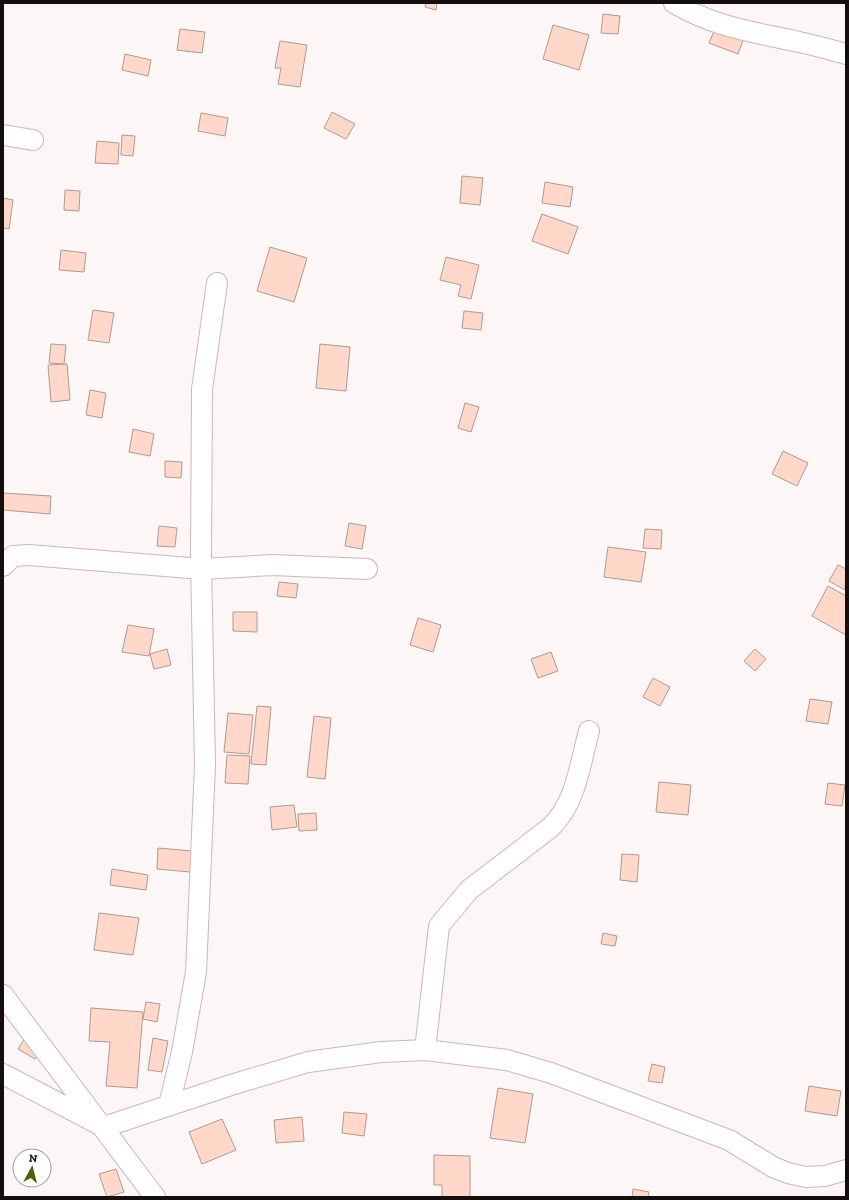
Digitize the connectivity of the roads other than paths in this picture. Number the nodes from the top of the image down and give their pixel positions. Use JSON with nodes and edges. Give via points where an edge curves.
{"nodes":[{"id":1,"x":674,"y":3,"type":"edge"},
{"id":2,"x":846,"y":54,"type":"edge"},
{"id":3,"x":3,"y":136,"type":"edge"},
{"id":4,"x":33,"y":140,"type":"dead end"},
{"id":5,"x":217,"y":283,"type":"dead end"},
{"id":6,"x":6,"y":558,"type":"edge"},
{"id":7,"x":202,"y":569,"type":"junction"},
{"id":8,"x":367,"y":569,"type":"dead end"},
{"id":9,"x":589,"y":731,"type":"dead end"},
{"id":10,"x":3,"y":994,"type":"edge"},
{"id":11,"x":425,"y":1050,"type":"junction"},
{"id":12,"x":3,"y":1074,"type":"edge"},
{"id":13,"x":170,"y":1105,"type":"junction"},
{"id":14,"x":104,"y":1127,"type":"junction"},
{"id":15,"x":846,"y":1170,"type":"edge"},
{"id":16,"x":155,"y":1197,"type":"edge"}],
"edges":[{"from":1,"to":2,"type":"street","via":[[714,22],[741,31]]},
{"from":3,"to":4,"type":"street"},
{"from":5,"to":7,"type":"street","via":[[202,389]]},
{"from":6,"to":7,"type":"street","via":[[29,555]]},
{"from":7,"to":8,"type":"street","via":[[273,565]]},
{"from":7,"to":13,"type":"street","via":[[205,765],[196,972]]},
{"from":9,"to":11,"type":"street","via":[[573,792],[562,817],[470,890],[439,926]]},
{"from":10,"to":14,"type":"street"},
{"from":11,"to":13,"type":"street","via":[[381,1052],[308,1062]]},
{"from":11,"to":15,"type":"street","via":[[507,1060],[551,1073],[729,1140],[788,1174],[818,1177]]},
{"from":12,"to":14,"type":"street"},
{"from":13,"to":14,"type":"street"},
{"from":14,"to":16,"type":"street"}]}
